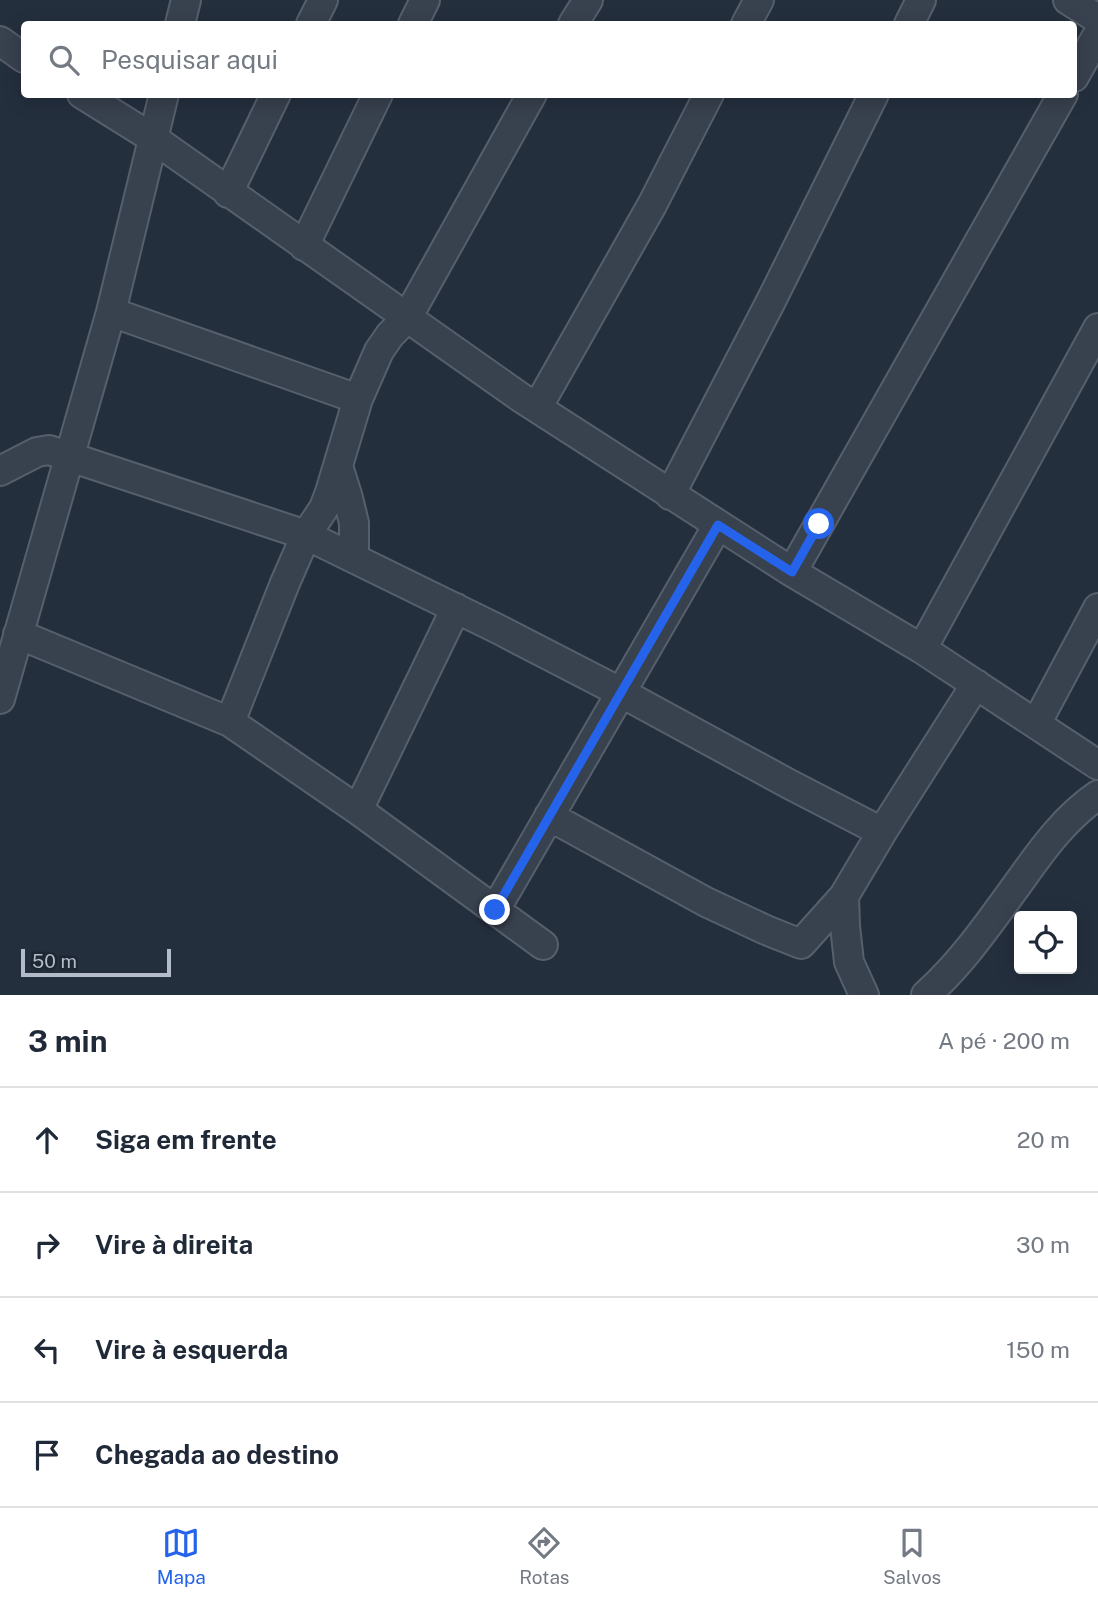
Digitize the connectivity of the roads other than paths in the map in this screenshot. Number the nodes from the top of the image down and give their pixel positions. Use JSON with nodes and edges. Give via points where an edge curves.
{"nodes":[{"id":1,"x":186,"y":0,"type":"edge"},
{"id":2,"x":323,"y":0,"type":"edge"},
{"id":3,"x":425,"y":0,"type":"edge"},
{"id":4,"x":588,"y":0,"type":"edge"},
{"id":5,"x":759,"y":0,"type":"edge"},
{"id":6,"x":921,"y":0,"type":"edge"},
{"id":7,"x":1068,"y":0,"type":"edge"},
{"id":8,"x":1098,"y":19,"type":"edge"},
{"id":9,"x":181,"y":21,"type":"edge"},
{"id":10,"x":312,"y":21,"type":"edge"},
{"id":11,"x":414,"y":21,"type":"edge"},
{"id":12,"x":575,"y":21,"type":"edge"},
{"id":13,"x":748,"y":21,"type":"edge"},
{"id":14,"x":910,"y":21,"type":"edge"},
{"id":15,"x":1098,"y":34,"type":"edge"},
{"id":16,"x":0,"y":41,"type":"edge"},
{"id":17,"x":21,"y":56,"type":"edge"},
{"id":18,"x":1077,"y":70,"type":"edge"},
{"id":19,"x":88,"y":98,"type":"edge"},
{"id":20,"x":163,"y":98,"type":"edge"},
{"id":21,"x":274,"y":98,"type":"edge"},
{"id":22,"x":377,"y":98,"type":"edge"},
{"id":23,"x":530,"y":98,"type":"edge"},
{"id":24,"x":707,"y":98,"type":"edge"},
{"id":25,"x":872,"y":98,"type":"edge"},
{"id":26,"x":1061,"y":98,"type":"edge"},
{"id":27,"x":154,"y":139,"type":"junction"},
{"id":28,"x":228,"y":193,"type":"junction"},
{"id":29,"x":304,"y":246,"type":"junction"},
{"id":30,"x":111,"y":312,"type":"junction"},
{"id":31,"x":407,"y":318,"type":"junction"},
{"id":32,"x":1098,"y":328,"type":"edge"},
{"id":33,"x":358,"y":399,"type":"junction"},
{"id":34,"x":537,"y":408,"type":"junction"},
{"id":35,"x":70,"y":456,"type":"junction"},
{"id":36,"x":338,"y":466,"type":"junction"},
{"id":37,"x":0,"y":471,"type":"edge"},
{"id":38,"x":670,"y":495,"type":"junction"},
{"id":39,"x":718,"y":525,"type":"junction"},
{"id":40,"x":306,"y":535,"type":"junction"},
{"id":41,"x":354,"y":558,"type":"junction"},
{"id":42,"x":792,"y":572,"type":"junction"},
{"id":43,"x":456,"y":608,"type":"junction"},
{"id":44,"x":1098,"y":608,"type":"edge"},
{"id":45,"x":19,"y":634,"type":"junction"},
{"id":46,"x":922,"y":649,"type":"junction"},
{"id":47,"x":976,"y":684,"type":"junction"},
{"id":48,"x":620,"y":692,"type":"junction"},
{"id":49,"x":0,"y":699,"type":"edge"},
{"id":50,"x":230,"y":722,"type":"junction"},
{"id":51,"x":1036,"y":724,"type":"junction"},
{"id":52,"x":1098,"y":765,"type":"edge"},
{"id":53,"x":1098,"y":795,"type":"edge"},
{"id":54,"x":358,"y":810,"type":"junction"},
{"id":55,"x":549,"y":816,"type":"junction"},
{"id":56,"x":883,"y":832,"type":"junction"},
{"id":57,"x":844,"y":895,"type":"junction"},
{"id":58,"x":495,"y":910,"type":"junction"},
{"id":59,"x":801,"y":943,"type":"junction"},
{"id":60,"x":543,"y":945,"type":"dead end"},
{"id":61,"x":849,"y":962,"type":"junction"},
{"id":62,"x":864,"y":995,"type":"edge"},
{"id":63,"x":926,"y":995,"type":"edge"}],
"edges":[{"from":1,"to":9,"type":"street"},
{"from":2,"to":10,"type":"street"},
{"from":3,"to":11,"type":"street"},
{"from":4,"to":12,"type":"street"},
{"from":5,"to":13,"type":"street"},
{"from":6,"to":14,"type":"street"},
{"from":7,"to":8,"type":"street"},
{"from":15,"to":18,"type":"street"},
{"from":16,"to":17,"type":"street"},
{"from":19,"to":27,"type":"street"},
{"from":20,"to":27,"type":"street"},
{"from":21,"to":28,"type":"street"},
{"from":22,"to":29,"type":"street"},
{"from":23,"to":31,"type":"street"},
{"from":24,"to":34,"type":"street"},
{"from":25,"to":38,"type":"street"},
{"from":26,"to":42,"type":"street"},
{"from":27,"to":28,"type":"street"},
{"from":27,"to":30,"type":"street"},
{"from":28,"to":29,"type":"street"},
{"from":29,"to":31,"type":"street"},
{"from":30,"to":33,"type":"street"},
{"from":30,"to":35,"type":"street"},
{"from":31,"to":33,"type":"street","via":[[379,351]]},
{"from":31,"to":34,"type":"street"},
{"from":32,"to":46,"type":"street"},
{"from":33,"to":36,"type":"street"},
{"from":34,"to":38,"type":"street"},
{"from":35,"to":37,"type":"street","via":[[43,451]]},
{"from":35,"to":40,"type":"street"},
{"from":35,"to":45,"type":"street"},
{"from":36,"to":40,"type":"street","via":[[324,508]]},
{"from":36,"to":41,"type":"street","via":[[354,523]]},
{"from":38,"to":39,"type":"street"},
{"from":39,"to":42,"type":"street"},
{"from":39,"to":48,"type":"street"},
{"from":40,"to":41,"type":"street"},
{"from":40,"to":50,"type":"street"},
{"from":41,"to":43,"type":"street"},
{"from":42,"to":46,"type":"street"},
{"from":43,"to":48,"type":"street"},
{"from":43,"to":54,"type":"street"},
{"from":44,"to":51,"type":"street"},
{"from":45,"to":49,"type":"street"},
{"from":45,"to":50,"type":"street"},
{"from":46,"to":47,"type":"street"},
{"from":47,"to":51,"type":"street"},
{"from":47,"to":56,"type":"street"},
{"from":48,"to":55,"type":"street"},
{"from":48,"to":56,"type":"street"},
{"from":50,"to":54,"type":"street"},
{"from":51,"to":52,"type":"street"},
{"from":53,"to":63,"type":"street","via":[[1047,843],[972,946]]},
{"from":54,"to":58,"type":"street"},
{"from":55,"to":58,"type":"street"},
{"from":55,"to":59,"type":"street","via":[[706,902]]},
{"from":56,"to":57,"type":"street"},
{"from":57,"to":59,"type":"street"},
{"from":57,"to":61,"type":"street"},
{"from":58,"to":60,"type":"street"},
{"from":59,"to":61,"type":"street"},
{"from":61,"to":62,"type":"street"}]}
